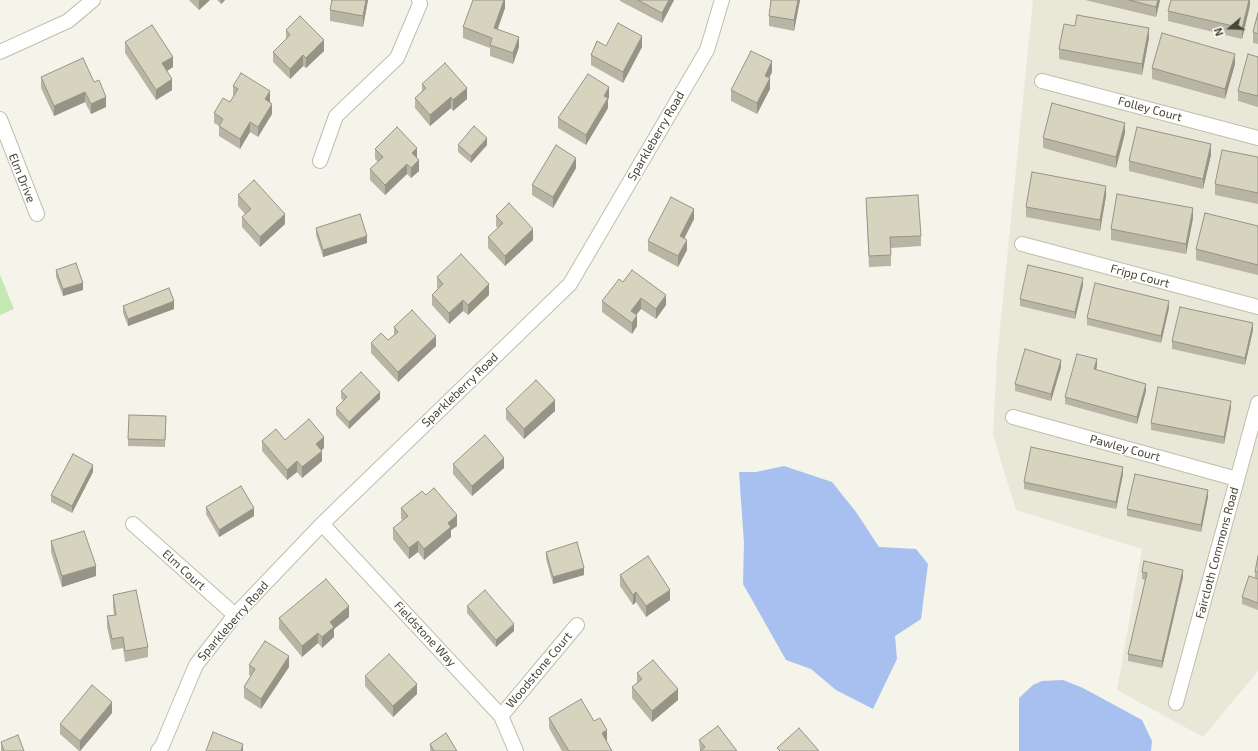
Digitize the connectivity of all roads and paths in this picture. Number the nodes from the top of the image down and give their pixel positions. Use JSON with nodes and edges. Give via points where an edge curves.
{"nodes":[{"id":1,"x":93,"y":0,"type":"edge"},
{"id":2,"x":419,"y":0,"type":"edge"},
{"id":3,"x":722,"y":0,"type":"edge"},
{"id":4,"x":0,"y":52,"type":"edge"},
{"id":5,"x":1042,"y":81,"type":"dead end"},
{"id":6,"x":0,"y":118,"type":"edge"},
{"id":7,"x":1258,"y":138,"type":"edge"},
{"id":8,"x":320,"y":161,"type":"dead end"},
{"id":9,"x":37,"y":214,"type":"dead end"},
{"id":10,"x":1022,"y":244,"type":"dead end"},
{"id":11,"x":1258,"y":307,"type":"edge"},
{"id":12,"x":1258,"y":403,"type":"edge"},
{"id":13,"x":1013,"y":417,"type":"dead end"},
{"id":14,"x":1237,"y":478,"type":"junction"},
{"id":15,"x":133,"y":524,"type":"dead end"},
{"id":16,"x":322,"y":524,"type":"junction"},
{"id":17,"x":235,"y":615,"type":"junction"},
{"id":18,"x":577,"y":625,"type":"dead end"},
{"id":19,"x":1176,"y":703,"type":"dead end"},
{"id":20,"x":501,"y":716,"type":"junction"},
{"id":21,"x":158,"y":751,"type":"edge"},
{"id":22,"x":516,"y":751,"type":"edge"}],
"edges":[{"from":1,"to":4,"type":"street","via":[[68,21]]},
{"from":2,"to":8,"type":"street","via":[[420,4],[397,58],[336,116]]},
{"from":3,"to":16,"type":"street","name":"Sparkleberry Road","via":[[707,50],[570,284]]},
{"from":5,"to":7,"type":"street","name":"Folley Court"},
{"from":6,"to":9,"type":"street","name":"Elm Drive"},
{"from":10,"to":11,"type":"street","name":"Fripp Court"},
{"from":12,"to":14,"type":"street","name":"Faircloth Commons Road"},
{"from":13,"to":14,"type":"street","name":"Pawley Court"},
{"from":14,"to":19,"type":"street","name":"Faircloth Commons Road"},
{"from":15,"to":17,"type":"street","name":"Elm Court"},
{"from":16,"to":17,"type":"street","name":"Sparkleberry Road"},
{"from":16,"to":20,"type":"street","name":"Fieldstone Way"},
{"from":17,"to":21,"type":"street","name":"Sparkleberry Road","via":[[196,665]]},
{"from":18,"to":20,"type":"street","name":"Woodstone Court"},
{"from":20,"to":22,"type":"street","name":"Fieldstone Way"}]}
